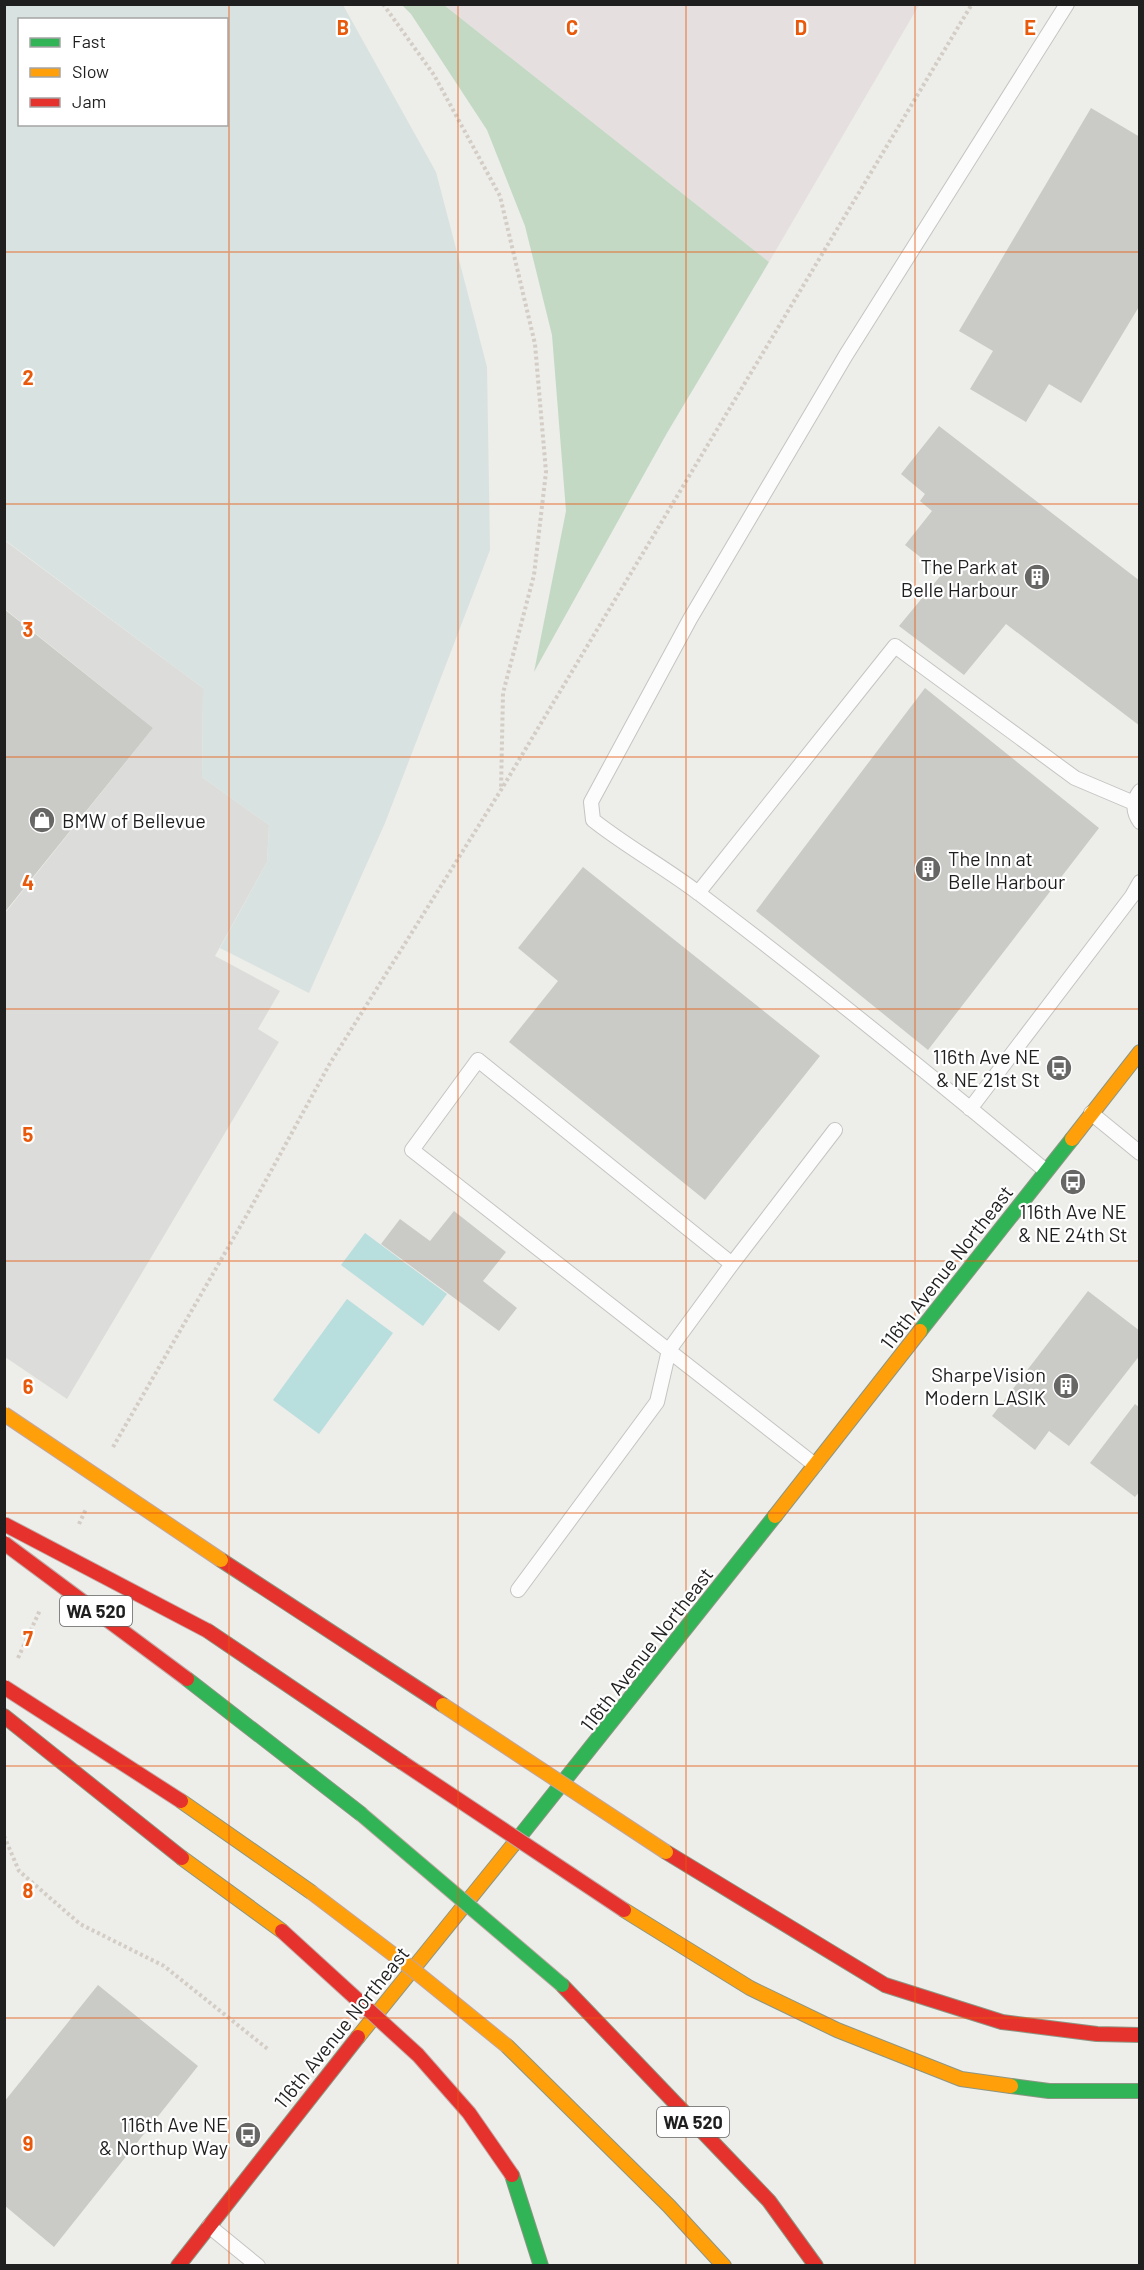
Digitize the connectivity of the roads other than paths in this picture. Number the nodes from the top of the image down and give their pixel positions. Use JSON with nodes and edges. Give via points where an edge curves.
{"nodes":[{"id":1,"x":1067,"y":4,"type":"edge"},
{"id":2,"x":1137,"y":797,"type":"edge"},
{"id":3,"x":1140,"y":822,"type":"edge"},
{"id":4,"x":1140,"y":882,"type":"edge"},
{"id":5,"x":698,"y":893,"type":"junction"},
{"id":6,"x":1136,"y":900,"type":"edge"},
{"id":7,"x":1140,"y":1052,"type":"edge"},
{"id":8,"x":970,"y":1109,"type":"junction"},
{"id":9,"x":1091,"y":1113,"type":"junction"},
{"id":10,"x":835,"y":1130,"type":"dead end"},
{"id":11,"x":1140,"y":1153,"type":"edge"},
{"id":12,"x":1046,"y":1170,"type":"junction"},
{"id":13,"x":732,"y":1264,"type":"junction"},
{"id":14,"x":669,"y":1350,"type":"junction"},
{"id":15,"x":4,"y":1414,"type":"edge"},
{"id":16,"x":815,"y":1465,"type":"junction"},
{"id":17,"x":4,"y":1524,"type":"edge"},
{"id":18,"x":4,"y":1543,"type":"edge"},
{"id":19,"x":518,"y":1590,"type":"dead end"},
{"id":20,"x":4,"y":1687,"type":"edge"},
{"id":21,"x":4,"y":1716,"type":"edge"},
{"id":22,"x":1140,"y":2035,"type":"edge"},
{"id":23,"x":1140,"y":2091,"type":"edge"},
{"id":24,"x":209,"y":2226,"type":"junction"},
{"id":25,"x":178,"y":2265,"type":"edge"},
{"id":26,"x":258,"y":2265,"type":"edge"},
{"id":27,"x":541,"y":2265,"type":"edge"},
{"id":28,"x":724,"y":2265,"type":"edge"},
{"id":29,"x":816,"y":2265,"type":"edge"}],
"edges":[{"from":1,"to":5,"type":"lane","via":[[846,355],[690,619],[591,802],[593,820]]},
{"from":2,"to":3,"type":"lane","via":[[1134,811]]},
{"from":2,"to":5,"type":"lane","via":[[1075,778],[895,646]]},
{"from":4,"to":6,"type":"lane"},
{"from":5,"to":8,"type":"lane"},
{"from":6,"to":8,"type":"lane"},
{"from":7,"to":9,"type":"main road","name":"116th Avenue Northeast"},
{"from":8,"to":12,"type":"lane"},
{"from":9,"to":11,"type":"lane"},
{"from":9,"to":12,"type":"main road","name":"116th Avenue Northeast"},
{"from":10,"to":13,"type":"lane"},
{"from":12,"to":16,"type":"main road","name":"116th Avenue Northeast"},
{"from":13,"to":14,"type":"lane"},
{"from":13,"to":14,"type":"lane","via":[[478,1060],[412,1150]]},
{"from":14,"to":16,"type":"lane"},
{"from":14,"to":19,"type":"lane","via":[[657,1402]]},
{"from":15,"to":22,"type":"main road","bridge":true,"via":[[666,1852],[885,1985],[1002,2022],[1097,2034]]},
{"from":16,"to":24,"type":"main road","name":"116th Avenue Northeast"},
{"from":17,"to":23,"type":"main road","bridge":true,"via":[[208,1631],[624,1910],[750,1988],[837,2030],[961,2079],[1049,2091]]},
{"from":18,"to":29,"type":"main road","number":"WA 520","bridge":true,"via":[[187,1678],[361,1814],[562,1985],[769,2201]]},
{"from":20,"to":28,"type":"main road","bridge":true,"via":[[181,1801],[411,1968],[507,2046]]},
{"from":21,"to":27,"type":"main road","bridge":true,"via":[[157,1840],[282,1932],[418,2055],[469,2113],[512,2175]]},
{"from":24,"to":25,"type":"main road","name":"116th Avenue Northeast"},
{"from":24,"to":26,"type":"lane"}]}
